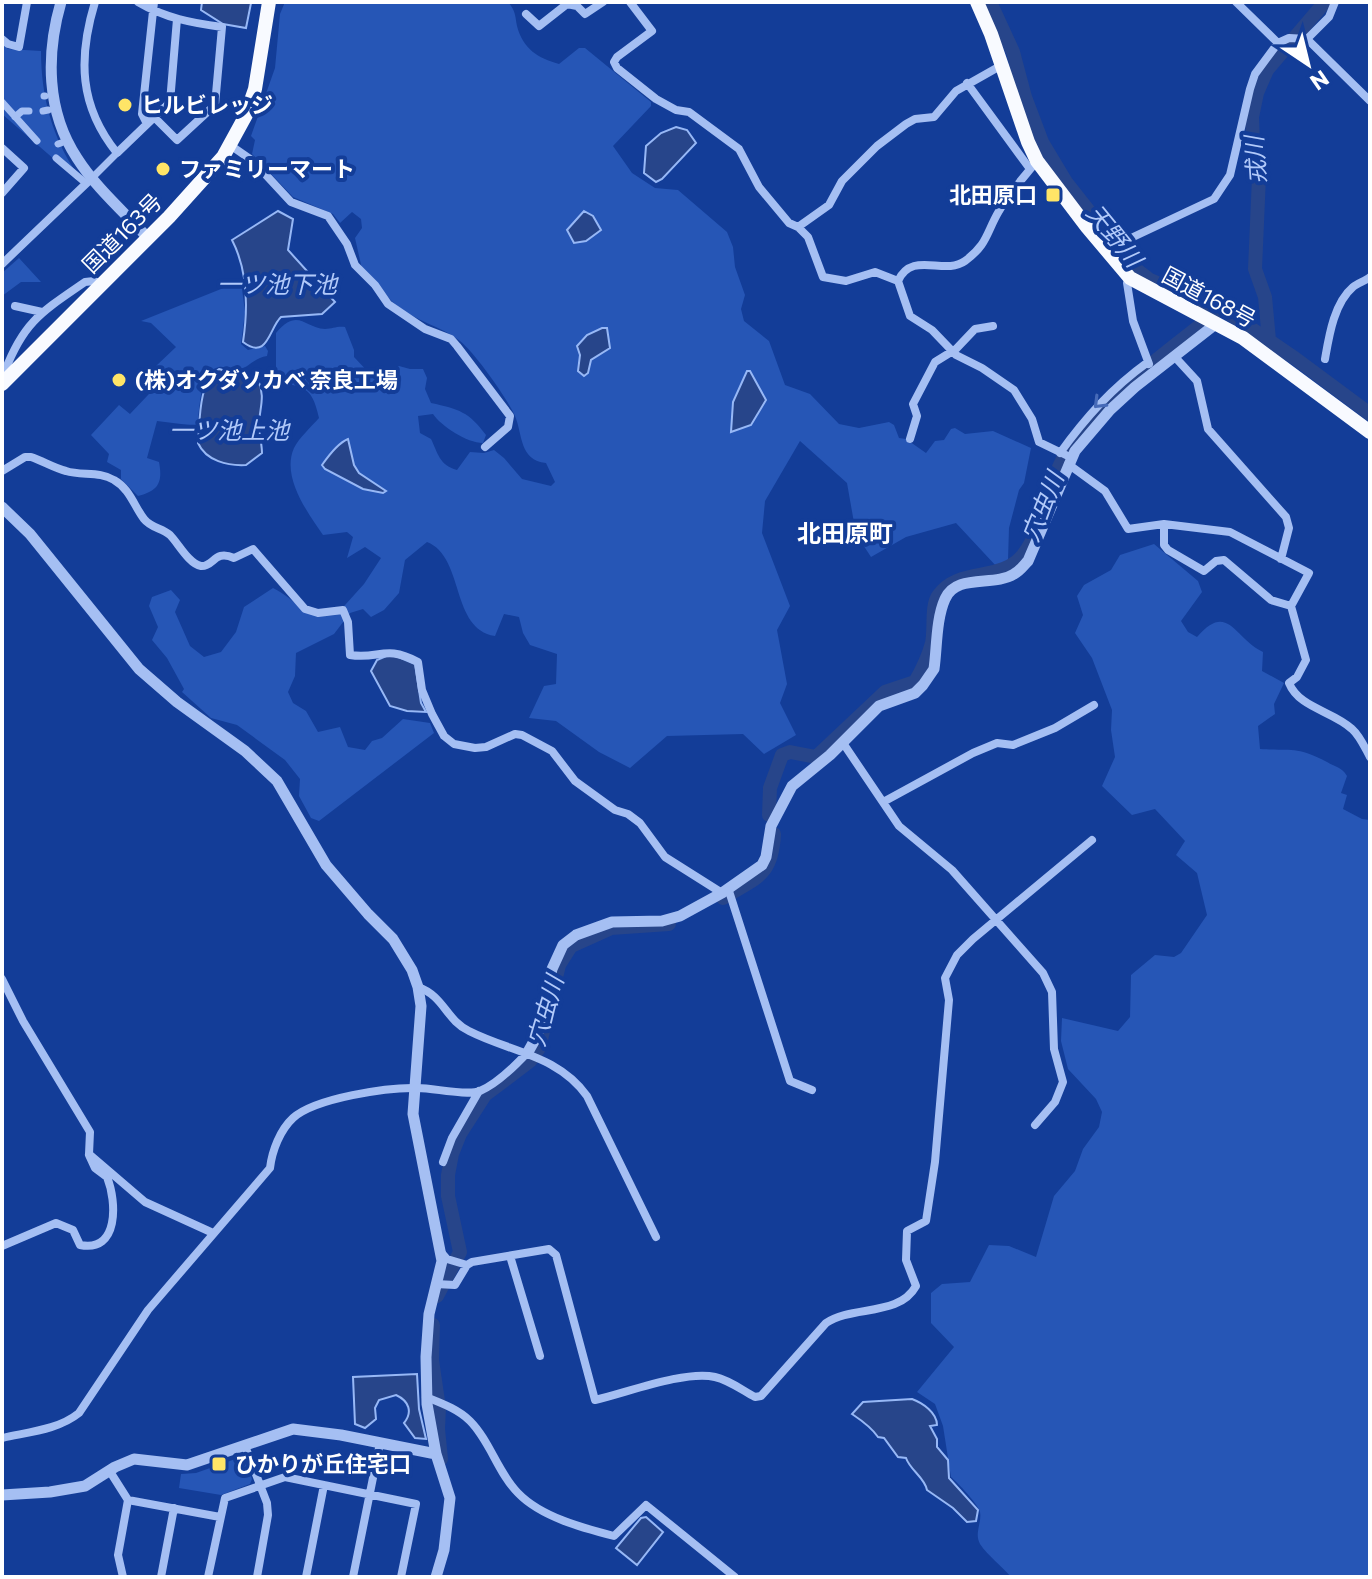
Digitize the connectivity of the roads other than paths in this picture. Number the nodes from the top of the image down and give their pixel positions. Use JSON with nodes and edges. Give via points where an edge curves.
{"nodes":[{"id":1,"x":27,"y":2,"type":"edge"},
{"id":2,"x":61,"y":2,"type":"edge"},
{"id":3,"x":95,"y":2,"type":"edge"},
{"id":4,"x":138,"y":2,"type":"edge"},
{"id":5,"x":269,"y":2,"type":"edge"},
{"id":6,"x":603,"y":2,"type":"edge"},
{"id":7,"x":630,"y":2,"type":"edge"},
{"id":8,"x":977,"y":2,"type":"edge"},
{"id":9,"x":1236,"y":2,"type":"edge"},
{"id":10,"x":1335,"y":2,"type":"edge"},
{"id":11,"x":154,"y":6,"type":"edge"},
{"id":12,"x":526,"y":14,"type":"dead end"},
{"id":13,"x":177,"y":19,"type":"junction"},
{"id":14,"x":1306,"y":39,"type":"junction"},
{"id":15,"x":1278,"y":43,"type":"junction"},
{"id":16,"x":3,"y":44,"type":"edge"},
{"id":17,"x":1003,"y":65,"type":"junction"},
{"id":18,"x":967,"y":83,"type":"junction"},
{"id":19,"x":1368,"y":95,"type":"edge"},
{"id":20,"x":2,"y":102,"type":"edge"},
{"id":21,"x":29,"y":111,"type":"dead end"},
{"id":22,"x":15,"y":117,"type":"junction"},
{"id":23,"x":150,"y":121,"type":"junction"},
{"id":24,"x":37,"y":141,"type":"dead end"},
{"id":25,"x":230,"y":145,"type":"junction"},
{"id":26,"x":2,"y":148,"type":"edge"},
{"id":27,"x":117,"y":153,"type":"junction"},
{"id":28,"x":56,"y":158,"type":"dead end"},
{"id":29,"x":1034,"y":165,"type":"junction"},
{"id":30,"x":87,"y":179,"type":"junction"},
{"id":31,"x":2,"y":193,"type":"edge"},
{"id":32,"x":798,"y":227,"type":"junction"},
{"id":33,"x":148,"y":238,"type":"junction"},
{"id":34,"x":1111,"y":255,"type":"junction"},
{"id":35,"x":2,"y":264,"type":"edge"},
{"id":36,"x":1370,"y":277,"type":"edge"},
{"id":37,"x":1130,"y":278,"type":"junction"},
{"id":38,"x":898,"y":281,"type":"junction"},
{"id":39,"x":102,"y":284,"type":"junction"},
{"id":40,"x":15,"y":306,"type":"dead end"},
{"id":41,"x":42,"y":312,"type":"junction"},
{"id":42,"x":1217,"y":323,"type":"junction"},
{"id":43,"x":993,"y":326,"type":"dead end"},
{"id":44,"x":952,"y":352,"type":"junction"},
{"id":45,"x":1174,"y":356,"type":"junction"},
{"id":46,"x":1325,"y":359,"type":"dead end"},
{"id":47,"x":1150,"y":367,"type":"junction"},
{"id":48,"x":5,"y":381,"type":"edge"},
{"id":49,"x":1370,"y":432,"type":"edge"},
{"id":50,"x":910,"y":439,"type":"dead end"},
{"id":51,"x":485,"y":447,"type":"dead end"},
{"id":52,"x":1066,"y":458,"type":"junction"},
{"id":53,"x":2,"y":471,"type":"edge"},
{"id":54,"x":2,"y":507,"type":"edge"},
{"id":55,"x":1164,"y":524,"type":"junction"},
{"id":56,"x":1281,"y":559,"type":"junction"},
{"id":57,"x":1291,"y":606,"type":"junction"},
{"id":58,"x":1094,"y":705,"type":"dead end"},
{"id":59,"x":843,"y":743,"type":"junction"},
{"id":60,"x":1370,"y":757,"type":"edge"},
{"id":61,"x":885,"y":801,"type":"junction"},
{"id":62,"x":1092,"y":840,"type":"dead end"},
{"id":63,"x":725,"y":890,"type":"junction"},
{"id":64,"x":996,"y":921,"type":"junction"},
{"id":65,"x":2,"y":979,"type":"edge"},
{"id":66,"x":418,"y":987,"type":"junction"},
{"id":67,"x":528,"y":1052,"type":"junction"},
{"id":68,"x":415,"y":1088,"type":"junction"},
{"id":69,"x":812,"y":1090,"type":"dead end"},
{"id":70,"x":479,"y":1091,"type":"junction"},
{"id":71,"x":1035,"y":1125,"type":"dead end"},
{"id":72,"x":89,"y":1154,"type":"junction"},
{"id":73,"x":443,"y":1162,"type":"dead end"},
{"id":74,"x":213,"y":1233,"type":"junction"},
{"id":75,"x":656,"y":1237,"type":"dead end"},
{"id":76,"x":2,"y":1246,"type":"edge"},
{"id":77,"x":441,"y":1252,"type":"junction"},
{"id":78,"x":510,"y":1256,"type":"junction"},
{"id":79,"x":467,"y":1265,"type":"junction"},
{"id":80,"x":436,"y":1284,"type":"junction"},
{"id":81,"x":540,"y":1356,"type":"dead end"},
{"id":82,"x":426,"y":1397,"type":"junction"},
{"id":83,"x":2,"y":1438,"type":"edge"},
{"id":84,"x":380,"y":1443,"type":"junction"},
{"id":85,"x":245,"y":1446,"type":"junction"},
{"id":86,"x":436,"y":1454,"type":"junction"},
{"id":87,"x":109,"y":1470,"type":"junction"},
{"id":88,"x":260,"y":1484,"type":"junction"},
{"id":89,"x":324,"y":1485,"type":"junction"},
{"id":90,"x":2,"y":1495,"type":"edge"},
{"id":91,"x":370,"y":1495,"type":"junction"},
{"id":92,"x":128,"y":1500,"type":"junction"},
{"id":93,"x":174,"y":1508,"type":"junction"},
{"id":94,"x":220,"y":1517,"type":"junction"},
{"id":95,"x":123,"y":1577,"type":"edge"},
{"id":96,"x":161,"y":1577,"type":"edge"},
{"id":97,"x":208,"y":1577,"type":"edge"},
{"id":98,"x":257,"y":1577,"type":"edge"},
{"id":99,"x":306,"y":1577,"type":"edge"},
{"id":100,"x":353,"y":1577,"type":"edge"},
{"id":101,"x":401,"y":1577,"type":"edge"},
{"id":102,"x":436,"y":1577,"type":"edge"},
{"id":103,"x":735,"y":1577,"type":"edge"}],
"edges":[{"from":1,"to":16,"type":"street","via":[[19,47]]},
{"from":2,"to":30,"type":"street","via":[[50,74],[61,126]]},
{"from":3,"to":27,"type":"street","via":[[85,35],[86,94],[105,139]]},
{"from":4,"to":11,"type":"street"},
{"from":5,"to":25,"type":"highway","name":"国道163号","via":[[255,89]]},
{"from":6,"to":12,"type":"street","via":[[585,14],[567,4],[539,26]]},
{"from":7,"to":32,"type":"street","via":[[652,31],[617,57],[617,68],[656,99],[689,112],[739,149],[759,187]]},
{"from":8,"to":17,"type":"highway","name":"国道168号"},
{"from":9,"to":15,"type":"street"},
{"from":10,"to":14,"type":"street","via":[[1329,17]]},
{"from":11,"to":13,"type":"street"},
{"from":11,"to":23,"type":"street","via":[[142,114]]},
{"from":13,"to":23,"type":"street","via":[[170,102]]},
{"from":13,"to":23,"type":"street","via":[[222,27],[215,105],[177,140]]},
{"from":14,"to":15,"type":"street"},
{"from":14,"to":19,"type":"street"},
{"from":15,"to":34,"type":"street","via":[[1255,74],[1230,175],[1214,199],[1131,238]]},
{"from":17,"to":18,"type":"street"},
{"from":17,"to":29,"type":"highway","name":"国道168号"},
{"from":18,"to":29,"type":"street"},
{"from":18,"to":32,"type":"street","via":[[934,117],[915,119],[868,152],[829,205]]},
{"from":20,"to":22,"type":"street"},
{"from":21,"to":22,"type":"street"},
{"from":22,"to":24,"type":"street"},
{"from":23,"to":27,"type":"street"},
{"from":25,"to":33,"type":"highway","name":"国道163号"},
{"from":25,"to":51,"type":"street","via":[[253,161],[291,202],[328,216],[355,265],[388,304],[457,346],[510,416],[508,427]]},
{"from":26,"to":31,"type":"street","via":[[24,168]]},
{"from":27,"to":30,"type":"street"},
{"from":28,"to":30,"type":"street"},
{"from":29,"to":34,"type":"highway","name":"国道168号"},
{"from":29,"to":38,"type":"street","via":[[998,212],[987,240],[963,263],[910,267]]},
{"from":30,"to":33,"type":"street"},
{"from":30,"to":35,"type":"street"},
{"from":32,"to":38,"type":"street","via":[[808,237],[823,277],[846,281],[875,272]]},
{"from":33,"to":39,"type":"highway","name":"国道163号"},
{"from":34,"to":37,"type":"highway","name":"国道168号"},
{"from":36,"to":46,"type":"street","via":[[1354,285],[1331,321]]},
{"from":37,"to":42,"type":"highway","name":"国道168号"},
{"from":37,"to":47,"type":"street","via":[[1133,321]]},
{"from":38,"to":44,"type":"street","via":[[910,316]]},
{"from":39,"to":41,"type":"street","via":[[85,282]]},
{"from":39,"to":48,"type":"highway","name":"国道163号"},
{"from":40,"to":41,"type":"street"},
{"from":41,"to":48,"type":"street","via":[[21,335]]},
{"from":42,"to":45,"type":"street"},
{"from":42,"to":49,"type":"highway","name":"国道168号"},
{"from":43,"to":44,"type":"street","via":[[975,329]]},
{"from":44,"to":50,"type":"street","via":[[935,362],[913,404],[917,416]]},
{"from":44,"to":52,"type":"street","via":[[1010,386],[1032,419],[1039,442]]},
{"from":45,"to":47,"type":"street"},
{"from":45,"to":56,"type":"street","via":[[1197,381],[1208,429],[1286,517],[1289,528]]},
{"from":47,"to":52,"type":"street"},
{"from":52,"to":55,"type":"street","via":[[1105,491],[1128,529]]},
{"from":52,"to":59,"type":"street","via":[[1028,561],[1007,578],[967,583],[949,592],[931,675],[915,693],[879,706]]},
{"from":53,"to":63,"type":"street","via":[[31,457],[67,472],[114,480],[132,497],[146,522],[169,534],[200,566],[220,555],[234,558],[253,549],[305,609],[343,610],[350,655],[389,651],[418,662],[432,714],[454,744],[475,748],[515,734],[552,751],[575,781],[640,823],[665,857]]},
{"from":54,"to":66,"type":"street","via":[[139,669],[277,781],[326,865],[393,939]]},
{"from":55,"to":56,"type":"street","via":[[1230,532]]},
{"from":55,"to":57,"type":"street","via":[[1168,550],[1204,571],[1224,560],[1271,600]]},
{"from":56,"to":57,"type":"street","via":[[1309,573]]},
{"from":57,"to":60,"type":"street","via":[[1306,660],[1291,687],[1302,701],[1351,728]]},
{"from":58,"to":61,"type":"street","via":[[1013,745],[997,743],[973,753]]},
{"from":59,"to":61,"type":"street"},
{"from":59,"to":63,"type":"street","via":[[792,786],[771,826],[762,865]]},
{"from":61,"to":64,"type":"street","via":[[899,826],[952,870]]},
{"from":62,"to":64,"type":"street"},
{"from":63,"to":67,"type":"street","via":[[671,918],[612,922],[571,939],[555,958],[537,1036]]},
{"from":63,"to":69,"type":"street","via":[[790,1081]]},
{"from":64,"to":71,"type":"street","via":[[1043,973],[1052,992],[1054,1049],[1063,1082],[1055,1102]]},
{"from":64,"to":78,"type":"street","via":[[957,955],[945,978],[949,1000],[935,1162],[926,1221],[907,1231],[906,1260],[916,1286],[911,1295],[895,1304],[835,1316],[761,1396],[703,1376],[595,1400],[556,1255],[549,1249]]},
{"from":65,"to":72,"type":"street","via":[[90,1132]]},
{"from":66,"to":67,"type":"street","via":[[433,992],[468,1031]]},
{"from":66,"to":68,"type":"street"},
{"from":67,"to":70,"type":"street"},
{"from":67,"to":75,"type":"street","via":[[577,1082],[587,1096]]},
{"from":68,"to":70,"type":"street"},
{"from":68,"to":74,"type":"street","via":[[351,1095],[293,1118],[274,1149],[270,1168]]},
{"from":68,"to":77,"type":"street","via":[[413,1114]]},
{"from":70,"to":73,"type":"street"},
{"from":72,"to":74,"type":"street","via":[[145,1202]]},
{"from":72,"to":76,"type":"street","via":[[107,1177],[114,1203],[101,1245],[80,1245],[73,1230],[56,1223]]},
{"from":74,"to":83,"type":"street","via":[[148,1310],[79,1413],[44,1429]]},
{"from":77,"to":79,"type":"street"},
{"from":77,"to":80,"type":"street"},
{"from":78,"to":79,"type":"street"},
{"from":78,"to":81,"type":"street"},
{"from":79,"to":80,"type":"street","via":[[455,1285]]},
{"from":80,"to":82,"type":"street","via":[[426,1331]]},
{"from":82,"to":86,"type":"street"},
{"from":82,"to":103,"type":"street","via":[[469,1420],[515,1490],[529,1502],[614,1536],[646,1505]]},
{"from":84,"to":85,"type":"street","via":[[293,1429]]},
{"from":84,"to":86,"type":"street"},
{"from":84,"to":91,"type":"street"},
{"from":85,"to":87,"type":"street","via":[[187,1465],[134,1459]]},
{"from":85,"to":88,"type":"street"},
{"from":86,"to":102,"type":"street","via":[[450,1498]]},
{"from":87,"to":90,"type":"street","via":[[75,1489]]},
{"from":87,"to":92,"type":"street"},
{"from":88,"to":89,"type":"street","via":[[285,1477]]},
{"from":88,"to":94,"type":"street","via":[[225,1498]]},
{"from":88,"to":98,"type":"street","via":[[268,1515]]},
{"from":89,"to":91,"type":"street"},
{"from":89,"to":99,"type":"street"},
{"from":91,"to":100,"type":"street"},
{"from":91,"to":101,"type":"street","via":[[416,1504]]},
{"from":92,"to":93,"type":"street"},
{"from":92,"to":95,"type":"street","via":[[118,1555]]},
{"from":93,"to":94,"type":"street"},
{"from":93,"to":96,"type":"street"},
{"from":94,"to":97,"type":"street"}]}
